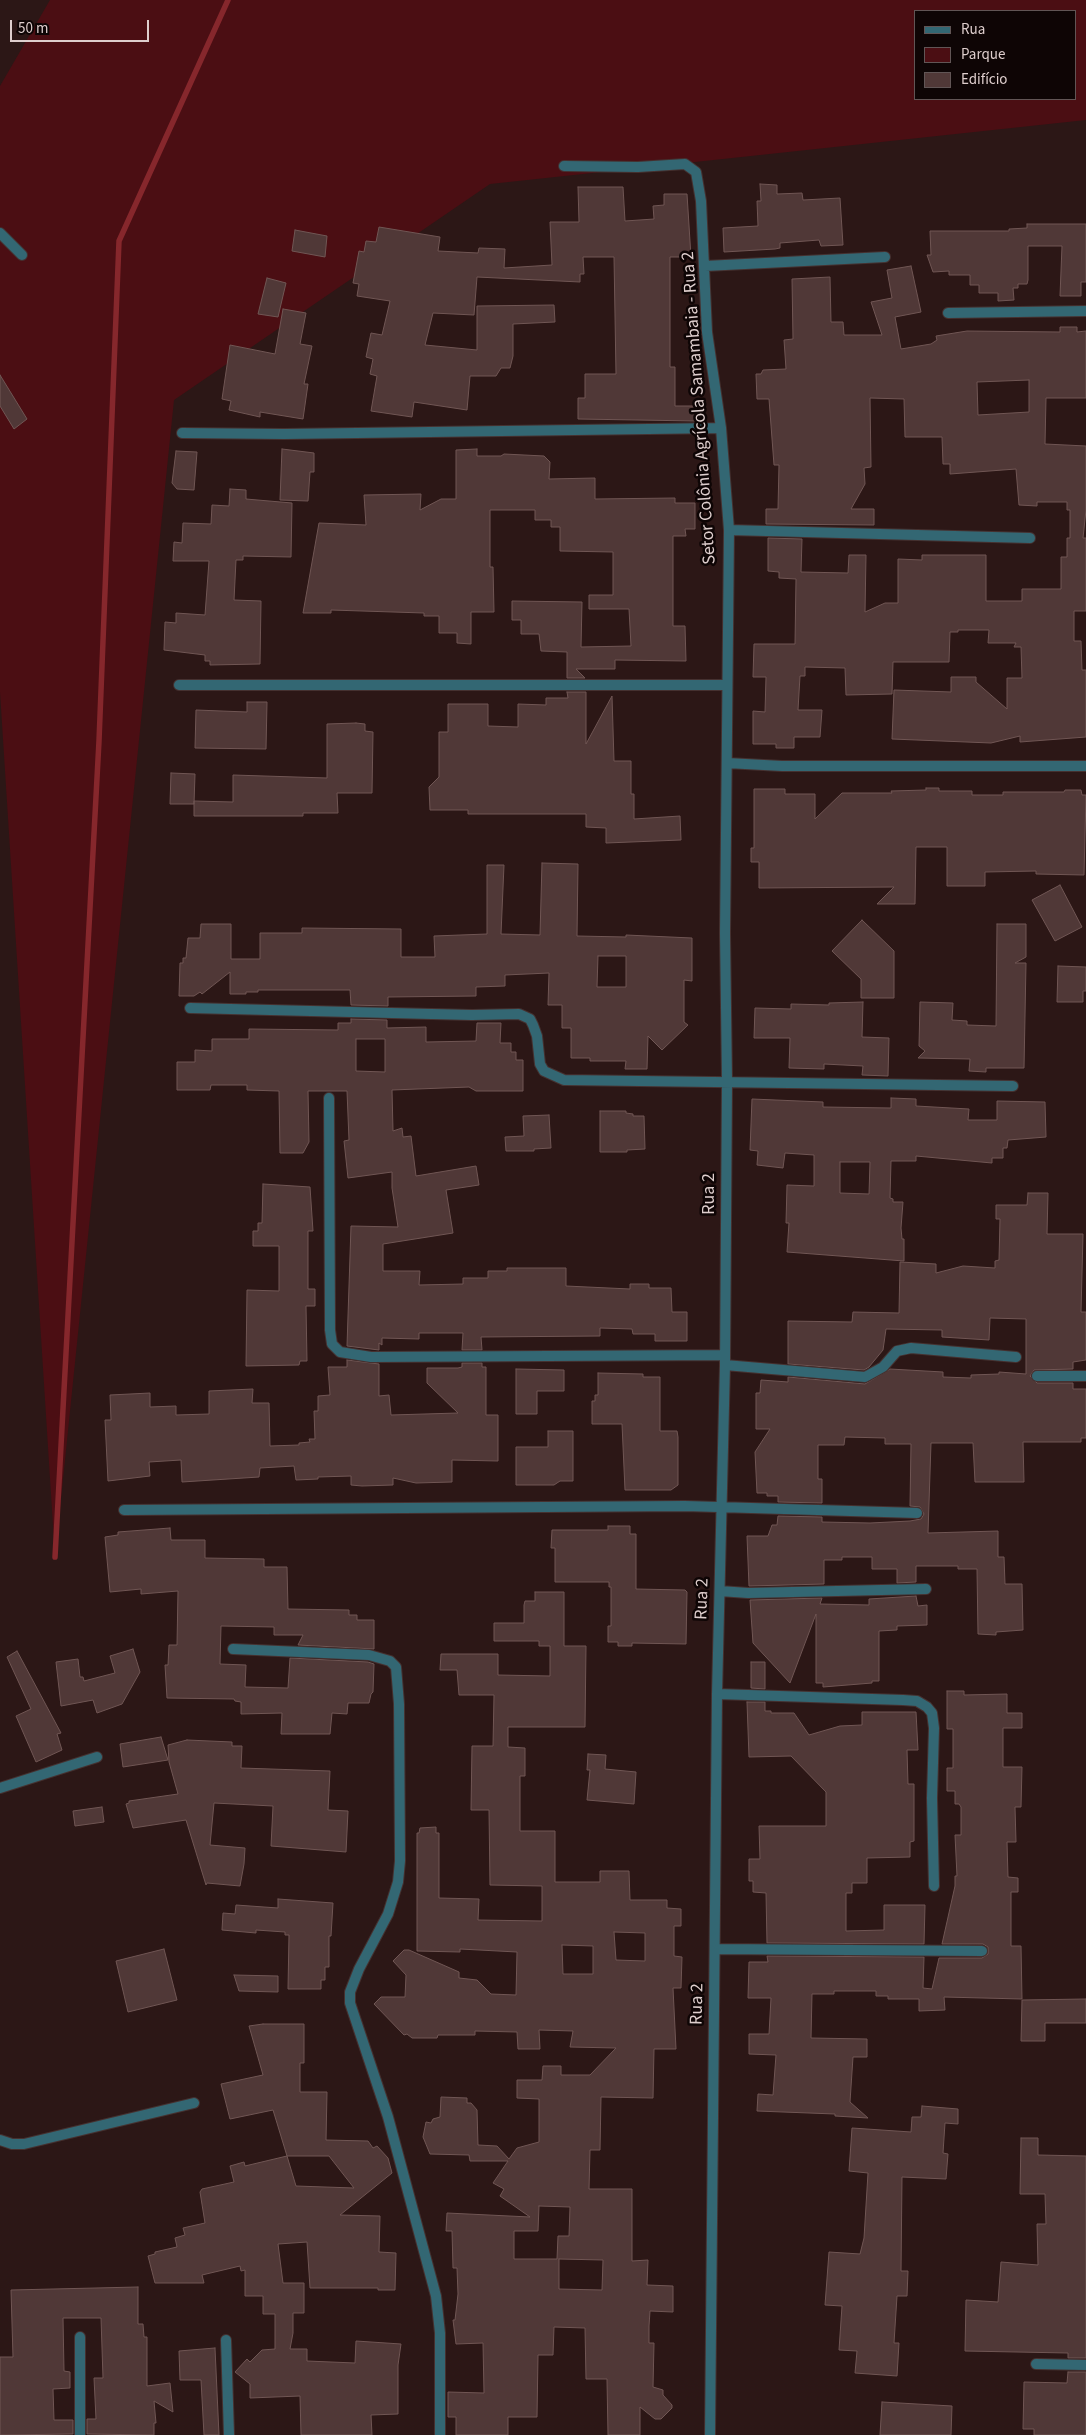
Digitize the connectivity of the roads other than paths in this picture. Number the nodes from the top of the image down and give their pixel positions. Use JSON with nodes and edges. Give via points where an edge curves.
{"nodes":[{"id":1,"x":564,"y":166,"type":"dead end"},
{"id":2,"x":0,"y":234,"type":"edge"},
{"id":3,"x":22,"y":255,"type":"dead end"},
{"id":4,"x":885,"y":257,"type":"dead end"},
{"id":5,"x":705,"y":266,"type":"junction"},
{"id":6,"x":1086,"y":311,"type":"edge"},
{"id":7,"x":948,"y":313,"type":"dead end"},
{"id":8,"x":721,"y":428,"type":"junction"},
{"id":9,"x":182,"y":433,"type":"dead end"},
{"id":10,"x":729,"y":530,"type":"junction"},
{"id":11,"x":1030,"y":538,"type":"dead end"},
{"id":12,"x":179,"y":685,"type":"dead end"},
{"id":13,"x":727,"y":685,"type":"junction"},
{"id":14,"x":727,"y":763,"type":"junction"},
{"id":15,"x":1086,"y":766,"type":"edge"},
{"id":16,"x":190,"y":1008,"type":"dead end"},
{"id":17,"x":727,"y":1081,"type":"junction"},
{"id":18,"x":1013,"y":1086,"type":"dead end"},
{"id":19,"x":329,"y":1098,"type":"dead end"},
{"id":20,"x":1016,"y":1358,"type":"dead end"},
{"id":21,"x":725,"y":1360,"type":"junction"},
{"id":22,"x":1037,"y":1376,"type":"dead end"},
{"id":23,"x":1086,"y":1376,"type":"edge"},
{"id":24,"x":722,"y":1507,"type":"junction"},
{"id":25,"x":124,"y":1510,"type":"dead end"},
{"id":26,"x":916,"y":1513,"type":"dead end"},
{"id":27,"x":926,"y":1589,"type":"dead end"},
{"id":28,"x":720,"y":1591,"type":"junction"},
{"id":29,"x":233,"y":1649,"type":"dead end"},
{"id":30,"x":716,"y":1694,"type":"junction"},
{"id":31,"x":97,"y":1757,"type":"dead end"},
{"id":32,"x":0,"y":1788,"type":"edge"},
{"id":33,"x":934,"y":1886,"type":"dead end"},
{"id":34,"x":715,"y":1949,"type":"junction"},
{"id":35,"x":982,"y":1951,"type":"dead end"},
{"id":36,"x":194,"y":2103,"type":"dead end"},
{"id":37,"x":0,"y":2140,"type":"edge"},
{"id":38,"x":80,"y":2337,"type":"dead end"},
{"id":39,"x":226,"y":2340,"type":"dead end"},
{"id":40,"x":1036,"y":2364,"type":"dead end"},
{"id":41,"x":1086,"y":2365,"type":"edge"},
{"id":42,"x":80,"y":2435,"type":"edge"},
{"id":43,"x":229,"y":2435,"type":"edge"},
{"id":44,"x":440,"y":2435,"type":"edge"},
{"id":45,"x":710,"y":2435,"type":"edge"}],
"edges":[{"from":1,"to":5,"type":"street","name":"Setor Colônia Agrícola Samambaia - Rua 2","via":[[685,164],[696,172]]},
{"from":2,"to":3,"type":"street"},
{"from":4,"to":5,"type":"street"},
{"from":5,"to":8,"type":"street","name":"Setor Colônia Agrícola Samambaia - Rua 2","via":[[707,332]]},
{"from":6,"to":7,"type":"street"},
{"from":8,"to":9,"type":"street"},
{"from":8,"to":10,"type":"street","name":"Setor Colônia Agrícola Samambaia - Rua 2"},
{"from":10,"to":11,"type":"street"},
{"from":10,"to":13,"type":"street","name":"Setor Colônia Agrícola Samambaia - Rua 2"},
{"from":12,"to":13,"type":"street"},
{"from":13,"to":14,"type":"street","name":"Setor Colônia Agrícola Samambaia - Rua 2"},
{"from":14,"to":15,"type":"street","via":[[782,766]]},
{"from":14,"to":17,"type":"street","name":"Rua 2"},
{"from":16,"to":17,"type":"street","via":[[519,1014],[530,1019],[544,1071],[558,1078],[576,1081]]},
{"from":17,"to":18,"type":"street"},
{"from":17,"to":21,"type":"street","name":"Rua 2"},
{"from":19,"to":21,"type":"street","via":[[330,1330],[332,1344],[340,1352],[371,1357]]},
{"from":20,"to":21,"type":"street","via":[[911,1348],[898,1351],[883,1367],[865,1376]]},
{"from":21,"to":24,"type":"street","name":"Rua 2"},
{"from":22,"to":23,"type":"street"},
{"from":24,"to":25,"type":"street"},
{"from":24,"to":26,"type":"street"},
{"from":24,"to":28,"type":"street","name":"Rua 2"},
{"from":27,"to":28,"type":"street"},
{"from":28,"to":30,"type":"street","name":"Rua 2"},
{"from":29,"to":44,"type":"street","via":[[369,1655],[390,1661],[396,1667],[399,1695],[398,1882],[388,1914],[359,1969],[350,1992],[350,2003],[388,2117],[436,2296],[440,2333]]},
{"from":30,"to":33,"type":"street","via":[[903,1700],[927,1707],[932,1713],[934,1728]]},
{"from":30,"to":34,"type":"street","name":"Rua 2"},
{"from":31,"to":32,"type":"street"},
{"from":34,"to":35,"type":"street"},
{"from":34,"to":45,"type":"street","name":"Rua 2"},
{"from":36,"to":37,"type":"street","via":[[24,2144]]},
{"from":38,"to":42,"type":"street"},
{"from":39,"to":43,"type":"street"},
{"from":40,"to":41,"type":"street"}]}
